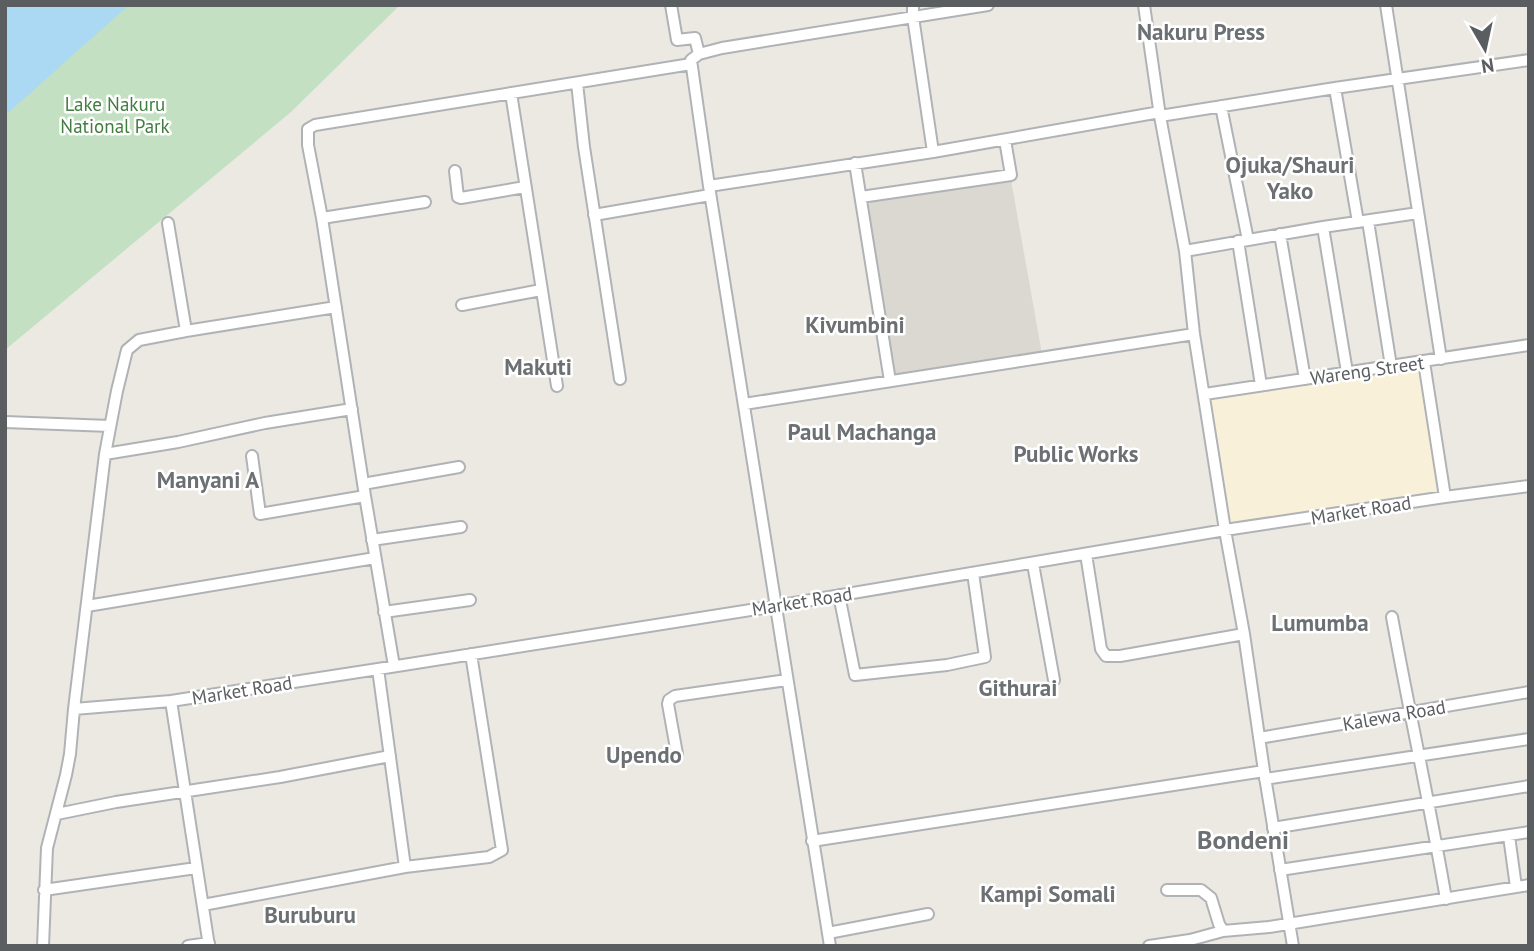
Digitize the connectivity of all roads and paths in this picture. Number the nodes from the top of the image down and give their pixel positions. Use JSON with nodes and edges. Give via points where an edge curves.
{"nodes":[{"id":1,"x":671,"y":5,"type":"edge"},
{"id":2,"x":988,"y":5,"type":"edge"},
{"id":3,"x":1144,"y":5,"type":"edge"},
{"id":4,"x":1386,"y":5,"type":"edge"},
{"id":5,"x":914,"y":10,"type":"edge"},
{"id":6,"x":697,"y":46,"type":"junction"},
{"id":7,"x":1529,"y":60,"type":"edge"},
{"id":8,"x":691,"y":64,"type":"junction"},
{"id":9,"x":1397,"y":79,"type":"junction"},
{"id":10,"x":577,"y":83,"type":"junction"},
{"id":11,"x":1335,"y":88,"type":"junction"},
{"id":12,"x":511,"y":93,"type":"junction"},
{"id":13,"x":1221,"y":106,"type":"junction"},
{"id":14,"x":1160,"y":114,"type":"junction"},
{"id":15,"x":1005,"y":140,"type":"junction"},
{"id":16,"x":933,"y":152,"type":"junction"},
{"id":17,"x":855,"y":163,"type":"junction"},
{"id":18,"x":455,"y":171,"type":"dead end"},
{"id":19,"x":525,"y":187,"type":"junction"},
{"id":20,"x":710,"y":191,"type":"junction"},
{"id":21,"x":861,"y":197,"type":"junction"},
{"id":22,"x":425,"y":202,"type":"dead end"},
{"id":23,"x":1418,"y":213,"type":"junction"},
{"id":24,"x":594,"y":215,"type":"junction"},
{"id":25,"x":322,"y":218,"type":"junction"},
{"id":26,"x":1363,"y":221,"type":"junction"},
{"id":27,"x":168,"y":223,"type":"dead end"},
{"id":28,"x":1323,"y":227,"type":"junction"},
{"id":29,"x":1280,"y":234,"type":"junction"},
{"id":30,"x":1243,"y":240,"type":"junction"},
{"id":31,"x":1185,"y":251,"type":"junction"},
{"id":32,"x":541,"y":290,"type":"junction"},
{"id":33,"x":462,"y":304,"type":"dead end"},
{"id":34,"x":336,"y":307,"type":"junction"},
{"id":35,"x":186,"y":331,"type":"junction"},
{"id":36,"x":1194,"y":334,"type":"junction"},
{"id":37,"x":1529,"y":345,"type":"edge"},
{"id":38,"x":1441,"y":359,"type":"junction"},
{"id":39,"x":1424,"y":362,"type":"junction"},
{"id":40,"x":1391,"y":366,"type":"junction"},
{"id":41,"x":1347,"y":372,"type":"junction"},
{"id":42,"x":620,"y":379,"type":"dead end"},
{"id":43,"x":1305,"y":379,"type":"junction"},
{"id":44,"x":890,"y":381,"type":"junction"},
{"id":45,"x":1261,"y":385,"type":"junction"},
{"id":46,"x":557,"y":386,"type":"dead end"},
{"id":47,"x":1205,"y":394,"type":"junction"},
{"id":48,"x":744,"y":404,"type":"junction"},
{"id":49,"x":352,"y":409,"type":"junction"},
{"id":50,"x":5,"y":422,"type":"edge"},
{"id":51,"x":110,"y":426,"type":"junction"},
{"id":52,"x":105,"y":454,"type":"junction"},
{"id":53,"x":252,"y":456,"type":"dead end"},
{"id":54,"x":459,"y":467,"type":"dead end"},
{"id":55,"x":363,"y":484,"type":"junction"},
{"id":56,"x":1529,"y":486,"type":"edge"},
{"id":57,"x":365,"y":496,"type":"junction"},
{"id":58,"x":1445,"y":497,"type":"junction"},
{"id":59,"x":461,"y":527,"type":"dead end"},
{"id":60,"x":1225,"y":530,"type":"junction"},
{"id":61,"x":372,"y":540,"type":"junction"},
{"id":62,"x":1086,"y":554,"type":"junction"},
{"id":63,"x":375,"y":558,"type":"junction"},
{"id":64,"x":1032,"y":564,"type":"junction"},
{"id":65,"x":973,"y":573,"type":"junction"},
{"id":66,"x":839,"y":596,"type":"junction"},
{"id":67,"x":470,"y":600,"type":"dead end"},
{"id":68,"x":87,"y":606,"type":"junction"},
{"id":69,"x":776,"y":606,"type":"junction"},
{"id":70,"x":384,"y":612,"type":"junction"},
{"id":71,"x":1392,"y":617,"type":"dead end"},
{"id":72,"x":1244,"y":634,"type":"junction"},
{"id":73,"x":471,"y":654,"type":"junction"},
{"id":74,"x":394,"y":666,"type":"junction"},
{"id":75,"x":378,"y":669,"type":"junction"},
{"id":76,"x":787,"y":680,"type":"junction"},
{"id":77,"x":1054,"y":680,"type":"dead end"},
{"id":78,"x":1529,"y":692,"type":"edge"},
{"id":79,"x":171,"y":701,"type":"junction"},
{"id":80,"x":74,"y":709,"type":"junction"},
{"id":81,"x":1409,"y":712,"type":"junction"},
{"id":82,"x":1259,"y":738,"type":"junction"},
{"id":83,"x":1529,"y":739,"type":"edge"},
{"id":84,"x":677,"y":754,"type":"dead end"},
{"id":85,"x":390,"y":756,"type":"junction"},
{"id":86,"x":1418,"y":756,"type":"junction"},
{"id":87,"x":1264,"y":775,"type":"junction"},
{"id":88,"x":1529,"y":786,"type":"edge"},
{"id":89,"x":185,"y":791,"type":"junction"},
{"id":90,"x":1428,"y":802,"type":"junction"},
{"id":91,"x":57,"y":814,"type":"junction"},
{"id":92,"x":1273,"y":828,"type":"junction"},
{"id":93,"x":1529,"y":832,"type":"edge"},
{"id":94,"x":1508,"y":836,"type":"junction"},
{"id":95,"x":812,"y":841,"type":"junction"},
{"id":96,"x":1437,"y":846,"type":"junction"},
{"id":97,"x":405,"y":867,"type":"junction"},
{"id":98,"x":196,"y":868,"type":"junction"},
{"id":99,"x":1280,"y":870,"type":"junction"},
{"id":100,"x":1529,"y":885,"type":"edge"},
{"id":101,"x":1516,"y":887,"type":"junction"},
{"id":102,"x":44,"y":890,"type":"junction"},
{"id":103,"x":1167,"y":890,"type":"dead end"},
{"id":104,"x":1446,"y":899,"type":"junction"},
{"id":105,"x":203,"y":905,"type":"junction"},
{"id":106,"x":928,"y":914,"type":"dead end"},
{"id":107,"x":1290,"y":924,"type":"junction"},
{"id":108,"x":1223,"y":931,"type":"junction"},
{"id":109,"x":828,"y":933,"type":"junction"},
{"id":110,"x":209,"y":944,"type":"edge"},
{"id":111,"x":43,"y":946,"type":"edge"},
{"id":112,"x":188,"y":946,"type":"edge"},
{"id":113,"x":830,"y":946,"type":"edge"},
{"id":114,"x":1149,"y":946,"type":"edge"},
{"id":115,"x":1293,"y":946,"type":"edge"}],
"edges":[{"from":1,"to":6,"type":"street","via":[[677,40]]},
{"from":2,"to":5,"type":"street"},
{"from":3,"to":14,"type":"street"},
{"from":4,"to":9,"type":"street"},
{"from":5,"to":6,"type":"street","via":[[722,48]]},
{"from":5,"to":16,"type":"street"},
{"from":6,"to":8,"type":"street"},
{"from":7,"to":9,"type":"street"},
{"from":8,"to":10,"type":"street"},
{"from":8,"to":20,"type":"street"},
{"from":9,"to":11,"type":"street"},
{"from":9,"to":23,"type":"street"},
{"from":10,"to":12,"type":"street"},
{"from":10,"to":24,"type":"street"},
{"from":11,"to":13,"type":"street"},
{"from":11,"to":26,"type":"street"},
{"from":12,"to":19,"type":"street"},
{"from":12,"to":25,"type":"street","via":[[308,129]]},
{"from":13,"to":14,"type":"street"},
{"from":13,"to":30,"type":"street"},
{"from":14,"to":15,"type":"street"},
{"from":14,"to":31,"type":"street"},
{"from":15,"to":16,"type":"street"},
{"from":15,"to":21,"type":"street","via":[[1011,175]]},
{"from":16,"to":17,"type":"street"},
{"from":17,"to":20,"type":"street"},
{"from":17,"to":21,"type":"street"},
{"from":18,"to":19,"type":"street","via":[[461,198]]},
{"from":19,"to":32,"type":"street"},
{"from":20,"to":24,"type":"street"},
{"from":20,"to":48,"type":"street"},
{"from":21,"to":44,"type":"street"},
{"from":22,"to":25,"type":"street"},
{"from":23,"to":26,"type":"street"},
{"from":23,"to":38,"type":"street"},
{"from":24,"to":42,"type":"street"},
{"from":25,"to":34,"type":"street"},
{"from":26,"to":28,"type":"street"},
{"from":26,"to":40,"type":"street"},
{"from":27,"to":35,"type":"street"},
{"from":28,"to":29,"type":"street"},
{"from":28,"to":41,"type":"street"},
{"from":29,"to":30,"type":"street"},
{"from":29,"to":43,"type":"street"},
{"from":30,"to":31,"type":"street"},
{"from":30,"to":45,"type":"street"},
{"from":31,"to":36,"type":"street"},
{"from":32,"to":33,"type":"street"},
{"from":32,"to":46,"type":"street"},
{"from":34,"to":35,"type":"street"},
{"from":34,"to":49,"type":"street"},
{"from":35,"to":51,"type":"street","via":[[139,340],[127,350]]},
{"from":36,"to":44,"type":"street"},
{"from":36,"to":47,"type":"street"},
{"from":37,"to":38,"type":"street","name":"Wareng Street"},
{"from":38,"to":39,"type":"street","name":"Wareng Street"},
{"from":39,"to":40,"type":"street","name":"Wareng Street"},
{"from":39,"to":58,"type":"street"},
{"from":40,"to":41,"type":"street","name":"Wareng Street"},
{"from":41,"to":43,"type":"street","name":"Wareng Street"},
{"from":43,"to":45,"type":"street","name":"Wareng Street"},
{"from":44,"to":48,"type":"street"},
{"from":45,"to":47,"type":"street","name":"Wareng Street"},
{"from":47,"to":60,"type":"street"},
{"from":48,"to":69,"type":"street"},
{"from":49,"to":52,"type":"street"},
{"from":49,"to":55,"type":"street"},
{"from":50,"to":51,"type":"street"},
{"from":51,"to":52,"type":"street"},
{"from":52,"to":68,"type":"street"},
{"from":53,"to":57,"type":"street","via":[[260,514]]},
{"from":54,"to":55,"type":"street"},
{"from":55,"to":57,"type":"street"},
{"from":56,"to":58,"type":"street","name":"Market Road"},
{"from":57,"to":61,"type":"street"},
{"from":58,"to":60,"type":"street","name":"Market Road"},
{"from":59,"to":61,"type":"street"},
{"from":60,"to":62,"type":"street","name":"Market Road"},
{"from":60,"to":72,"type":"street"},
{"from":61,"to":63,"type":"street"},
{"from":62,"to":64,"type":"street","name":"Market Road"},
{"from":62,"to":72,"type":"street","via":[[1101,649],[1106,656]]},
{"from":63,"to":68,"type":"street"},
{"from":63,"to":70,"type":"street"},
{"from":64,"to":65,"type":"street","name":"Market Road"},
{"from":64,"to":77,"type":"street"},
{"from":65,"to":66,"type":"street","name":"Market Road"},
{"from":65,"to":66,"type":"street","via":[[985,657],[947,664],[855,675]]},
{"from":66,"to":69,"type":"street","name":"Market Road"},
{"from":67,"to":70,"type":"street"},
{"from":68,"to":80,"type":"street"},
{"from":69,"to":73,"type":"street","name":"Market Road"},
{"from":69,"to":76,"type":"street"},
{"from":70,"to":74,"type":"street"},
{"from":71,"to":81,"type":"street"},
{"from":72,"to":82,"type":"street"},
{"from":73,"to":74,"type":"street","name":"Market Road"},
{"from":73,"to":97,"type":"street","via":[[502,850],[489,858]]},
{"from":74,"to":75,"type":"street","name":"Market Road"},
{"from":75,"to":79,"type":"street","name":"Market Road"},
{"from":75,"to":85,"type":"street"},
{"from":76,"to":84,"type":"street","via":[[669,700]]},
{"from":76,"to":95,"type":"street"},
{"from":78,"to":81,"type":"street","name":"Kalewa Road"},
{"from":79,"to":80,"type":"street","name":"Market Road"},
{"from":79,"to":89,"type":"street"},
{"from":80,"to":91,"type":"street"},
{"from":81,"to":82,"type":"street","name":"Kalewa Road"},
{"from":81,"to":86,"type":"street"},
{"from":82,"to":87,"type":"street"},
{"from":83,"to":86,"type":"street"},
{"from":85,"to":89,"type":"street"},
{"from":85,"to":97,"type":"street"},
{"from":86,"to":87,"type":"street"},
{"from":86,"to":90,"type":"street"},
{"from":87,"to":92,"type":"street"},
{"from":87,"to":95,"type":"street"},
{"from":88,"to":90,"type":"street"},
{"from":89,"to":91,"type":"street"},
{"from":89,"to":98,"type":"street"},
{"from":90,"to":92,"type":"street"},
{"from":90,"to":96,"type":"street"},
{"from":91,"to":102,"type":"street","via":[[47,848]]},
{"from":92,"to":99,"type":"street"},
{"from":93,"to":94,"type":"street"},
{"from":94,"to":96,"type":"street"},
{"from":94,"to":101,"type":"street"},
{"from":95,"to":109,"type":"street"},
{"from":96,"to":99,"type":"street"},
{"from":96,"to":104,"type":"street"},
{"from":97,"to":105,"type":"street"},
{"from":98,"to":102,"type":"street"},
{"from":98,"to":105,"type":"street"},
{"from":99,"to":107,"type":"street"},
{"from":100,"to":101,"type":"street"},
{"from":101,"to":104,"type":"street"},
{"from":102,"to":111,"type":"street"},
{"from":103,"to":108,"type":"street","via":[[1201,890],[1210,898]]},
{"from":104,"to":107,"type":"street"},
{"from":105,"to":110,"type":"street"},
{"from":106,"to":109,"type":"street"},
{"from":107,"to":108,"type":"street"},
{"from":107,"to":115,"type":"street"},
{"from":108,"to":114,"type":"street"},
{"from":109,"to":113,"type":"street"},
{"from":110,"to":112,"type":"street"}]}
